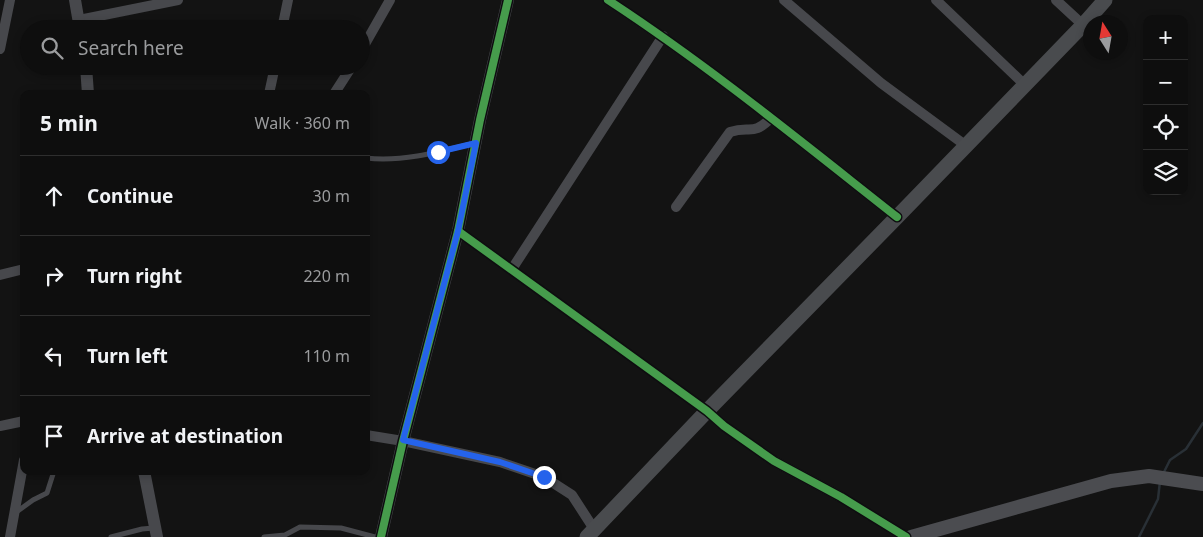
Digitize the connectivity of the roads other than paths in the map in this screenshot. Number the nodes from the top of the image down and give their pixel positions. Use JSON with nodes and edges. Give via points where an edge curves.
{"nodes":[{"id":1,"x":10,"y":0,"type":"edge"},
{"id":2,"x":75,"y":0,"type":"edge"},
{"id":3,"x":178,"y":0,"type":"edge"},
{"id":4,"x":288,"y":0,"type":"edge"},
{"id":5,"x":390,"y":0,"type":"edge"},
{"id":6,"x":508,"y":0,"type":"edge"},
{"id":7,"x":608,"y":0,"type":"edge"},
{"id":8,"x":784,"y":0,"type":"edge"},
{"id":9,"x":936,"y":0,"type":"edge"},
{"id":10,"x":1056,"y":0,"type":"edge"},
{"id":11,"x":1105,"y":0,"type":"edge"},
{"id":12,"x":1092,"y":15,"type":"edge"},
{"id":13,"x":78,"y":20,"type":"edge"},
{"id":14,"x":96,"y":20,"type":"edge"},
{"id":15,"x":284,"y":20,"type":"edge"},
{"id":16,"x":1083,"y":25,"type":"joint"},
{"id":17,"x":370,"y":36,"type":"edge"},
{"id":18,"x":663,"y":36,"type":"junction"},
{"id":19,"x":0,"y":49,"type":"edge"},
{"id":20,"x":87,"y":75,"type":"edge"},
{"id":21,"x":273,"y":75,"type":"edge"},
{"id":22,"x":346,"y":75,"type":"edge"},
{"id":23,"x":1025,"y":84,"type":"junction"},
{"id":24,"x":88,"y":90,"type":"edge"},
{"id":25,"x":270,"y":90,"type":"edge"},
{"id":26,"x":337,"y":90,"type":"edge"},
{"id":27,"x":771,"y":118,"type":"junction"},
{"id":28,"x":476,"y":143,"type":"junction"},
{"id":29,"x":965,"y":146,"type":"junction"},
{"id":30,"x":370,"y":158,"type":"edge"},
{"id":31,"x":676,"y":206,"type":"dead end"},
{"id":32,"x":897,"y":217,"type":"junction"},
{"id":33,"x":458,"y":231,"type":"junction"},
{"id":34,"x":512,"y":269,"type":"junction"},
{"id":35,"x":20,"y":270,"type":"edge"},
{"id":36,"x":0,"y":275,"type":"edge"},
{"id":37,"x":707,"y":411,"type":"junction"},
{"id":38,"x":20,"y":422,"type":"edge"},
{"id":39,"x":0,"y":426,"type":"edge"},
{"id":40,"x":370,"y":436,"type":"edge"},
{"id":41,"x":403,"y":440,"type":"junction"},
{"id":42,"x":21,"y":475,"type":"edge"},
{"id":43,"x":53,"y":475,"type":"edge"},
{"id":44,"x":145,"y":475,"type":"edge"},
{"id":45,"x":1203,"y":484,"type":"edge"},
{"id":46,"x":15,"y":513,"type":"junction"},
{"id":47,"x":156,"y":532,"type":"edge"},
{"id":48,"x":590,"y":533,"type":"edge"},
{"id":49,"x":10,"y":537,"type":"edge"},
{"id":50,"x":111,"y":537,"type":"edge"},
{"id":51,"x":264,"y":537,"type":"edge"},
{"id":52,"x":375,"y":537,"type":"edge"},
{"id":53,"x":381,"y":537,"type":"edge"},
{"id":54,"x":906,"y":537,"type":"edge"},
{"id":55,"x":911,"y":537,"type":"edge"}],
"edges":[{"from":1,"to":19,"type":"street"},
{"from":2,"to":13,"type":"street"},
{"from":3,"to":14,"type":"street"},
{"from":4,"to":15,"type":"street"},
{"from":5,"to":17,"type":"street"},
{"from":6,"to":28,"type":"street"},
{"from":7,"to":18,"type":"street"},
{"from":8,"to":29,"type":"street","via":[[881,83]]},
{"from":9,"to":23,"type":"street"},
{"from":10,"to":16,"type":"street"},
{"from":11,"to":12,"type":"main road"},
{"from":16,"to":23,"type":"main road"},
{"from":18,"to":27,"type":"street"},
{"from":18,"to":34,"type":"street"},
{"from":20,"to":24,"type":"street"},
{"from":21,"to":25,"type":"street"},
{"from":22,"to":26,"type":"street"},
{"from":23,"to":29,"type":"main road"},
{"from":27,"to":31,"type":"street","via":[[754,130],[730,132]]},
{"from":27,"to":32,"type":"street"},
{"from":28,"to":30,"type":"lane","via":[[388,160]]},
{"from":28,"to":33,"type":"street"},
{"from":29,"to":32,"type":"main road"},
{"from":32,"to":37,"type":"main road"},
{"from":33,"to":34,"type":"street"},
{"from":33,"to":41,"type":"street"},
{"from":34,"to":37,"type":"street"},
{"from":35,"to":36,"type":"street"},
{"from":37,"to":48,"type":"main road"},
{"from":37,"to":54,"type":"street","via":[[774,461]]},
{"from":38,"to":39,"type":"street"},
{"from":40,"to":41,"type":"street"},
{"from":41,"to":48,"type":"street","via":[[500,462],[544,477],[572,495]]},
{"from":41,"to":53,"type":"street"},
{"from":42,"to":46,"type":"street"},
{"from":43,"to":46,"type":"lane","via":[[46,493]]},
{"from":44,"to":47,"type":"street"},
{"from":45,"to":55,"type":"main road","via":[[1149,476],[1111,481]]},
{"from":46,"to":49,"type":"street"},
{"from":47,"to":50,"type":"lane","via":[[142,529]]},
{"from":51,"to":52,"type":"lane","via":[[285,535],[300,528],[341,528]]}]}
